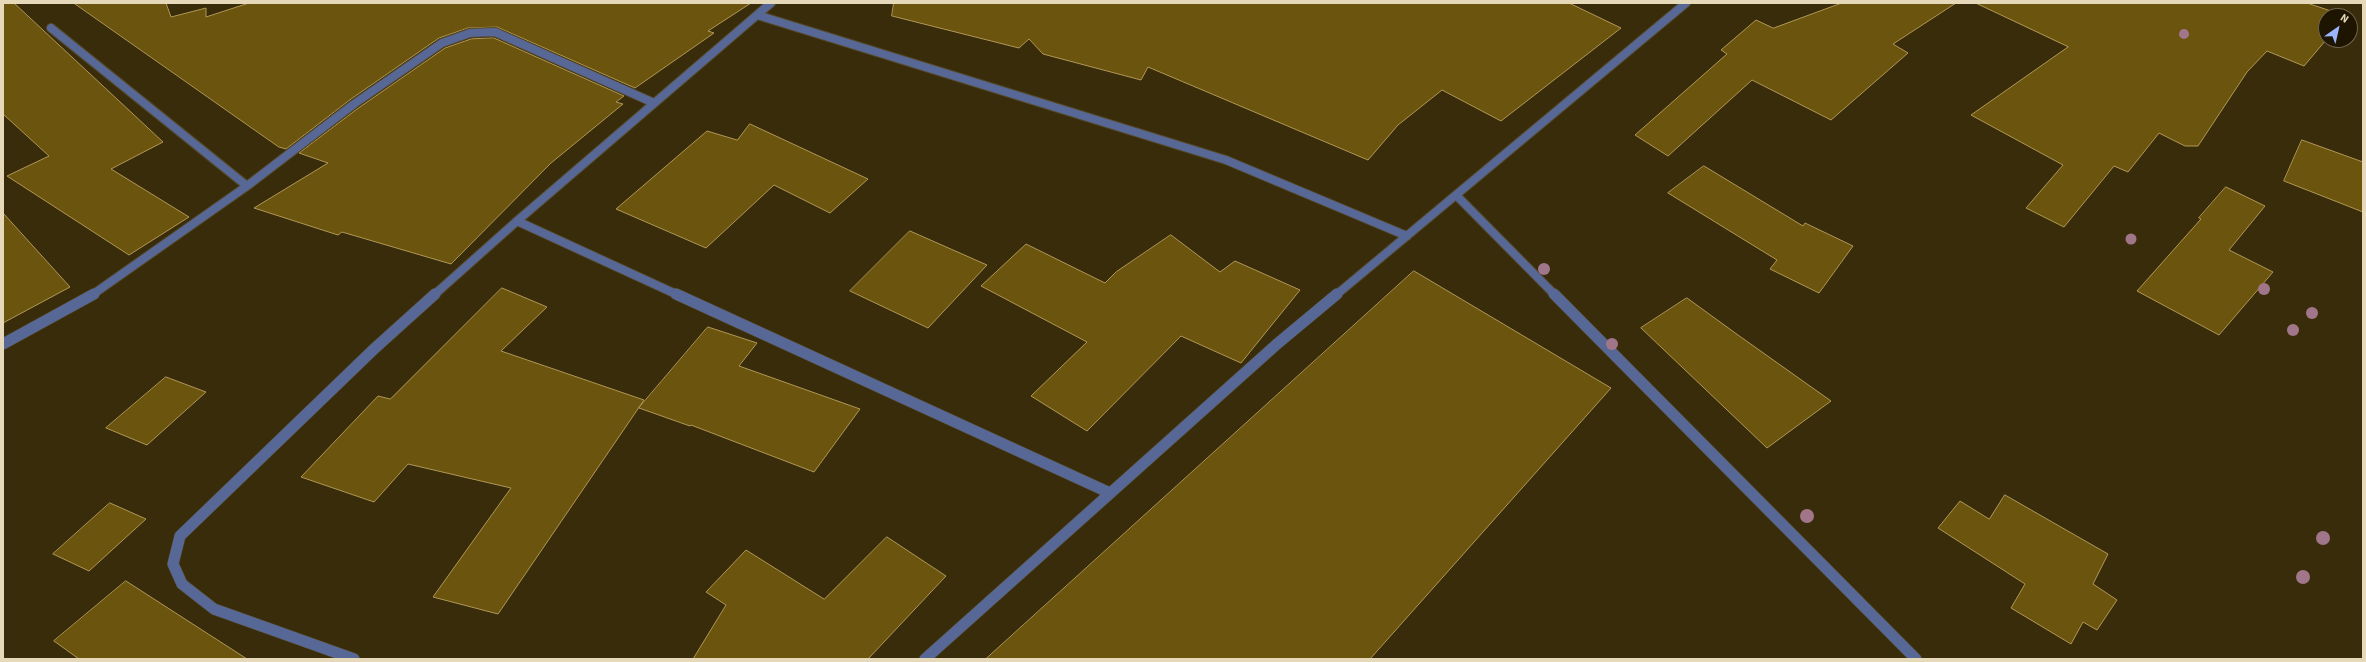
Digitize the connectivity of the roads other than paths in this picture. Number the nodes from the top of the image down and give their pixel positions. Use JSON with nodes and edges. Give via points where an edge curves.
{"nodes":[{"id":1,"x":771,"y":3,"type":"edge"},
{"id":2,"x":1686,"y":3,"type":"edge"},
{"id":3,"x":757,"y":15,"type":"junction"},
{"id":4,"x":52,"y":28,"type":"dead end"},
{"id":5,"x":654,"y":103,"type":"junction"},
{"id":6,"x":247,"y":186,"type":"junction"},
{"id":7,"x":1457,"y":196,"type":"junction"},
{"id":8,"x":517,"y":221,"type":"junction"},
{"id":9,"x":1408,"y":236,"type":"junction"},
{"id":10,"x":3,"y":344,"type":"edge"},
{"id":11,"x":1110,"y":493,"type":"junction"},
{"id":12,"x":354,"y":659,"type":"edge"},
{"id":13,"x":925,"y":659,"type":"edge"},
{"id":14,"x":1916,"y":659,"type":"edge"}],
"edges":[{"from":1,"to":3,"type":"street"},
{"from":2,"to":7,"type":"street"},
{"from":3,"to":5,"type":"street"},
{"from":3,"to":9,"type":"street","via":[[1226,160]]},
{"from":4,"to":6,"type":"street"},
{"from":5,"to":6,"type":"street","via":[[495,32],[470,33],[442,43],[354,104]]},
{"from":5,"to":8,"type":"street"},
{"from":6,"to":10,"type":"street","via":[[101,290]]},
{"from":7,"to":9,"type":"street"},
{"from":7,"to":14,"type":"street"},
{"from":8,"to":11,"type":"street"},
{"from":8,"to":12,"type":"street","via":[[374,349],[180,536],[173,564],[182,584],[214,609]]},
{"from":9,"to":11,"type":"street","via":[[1277,344]]},
{"from":11,"to":13,"type":"street"}]}
